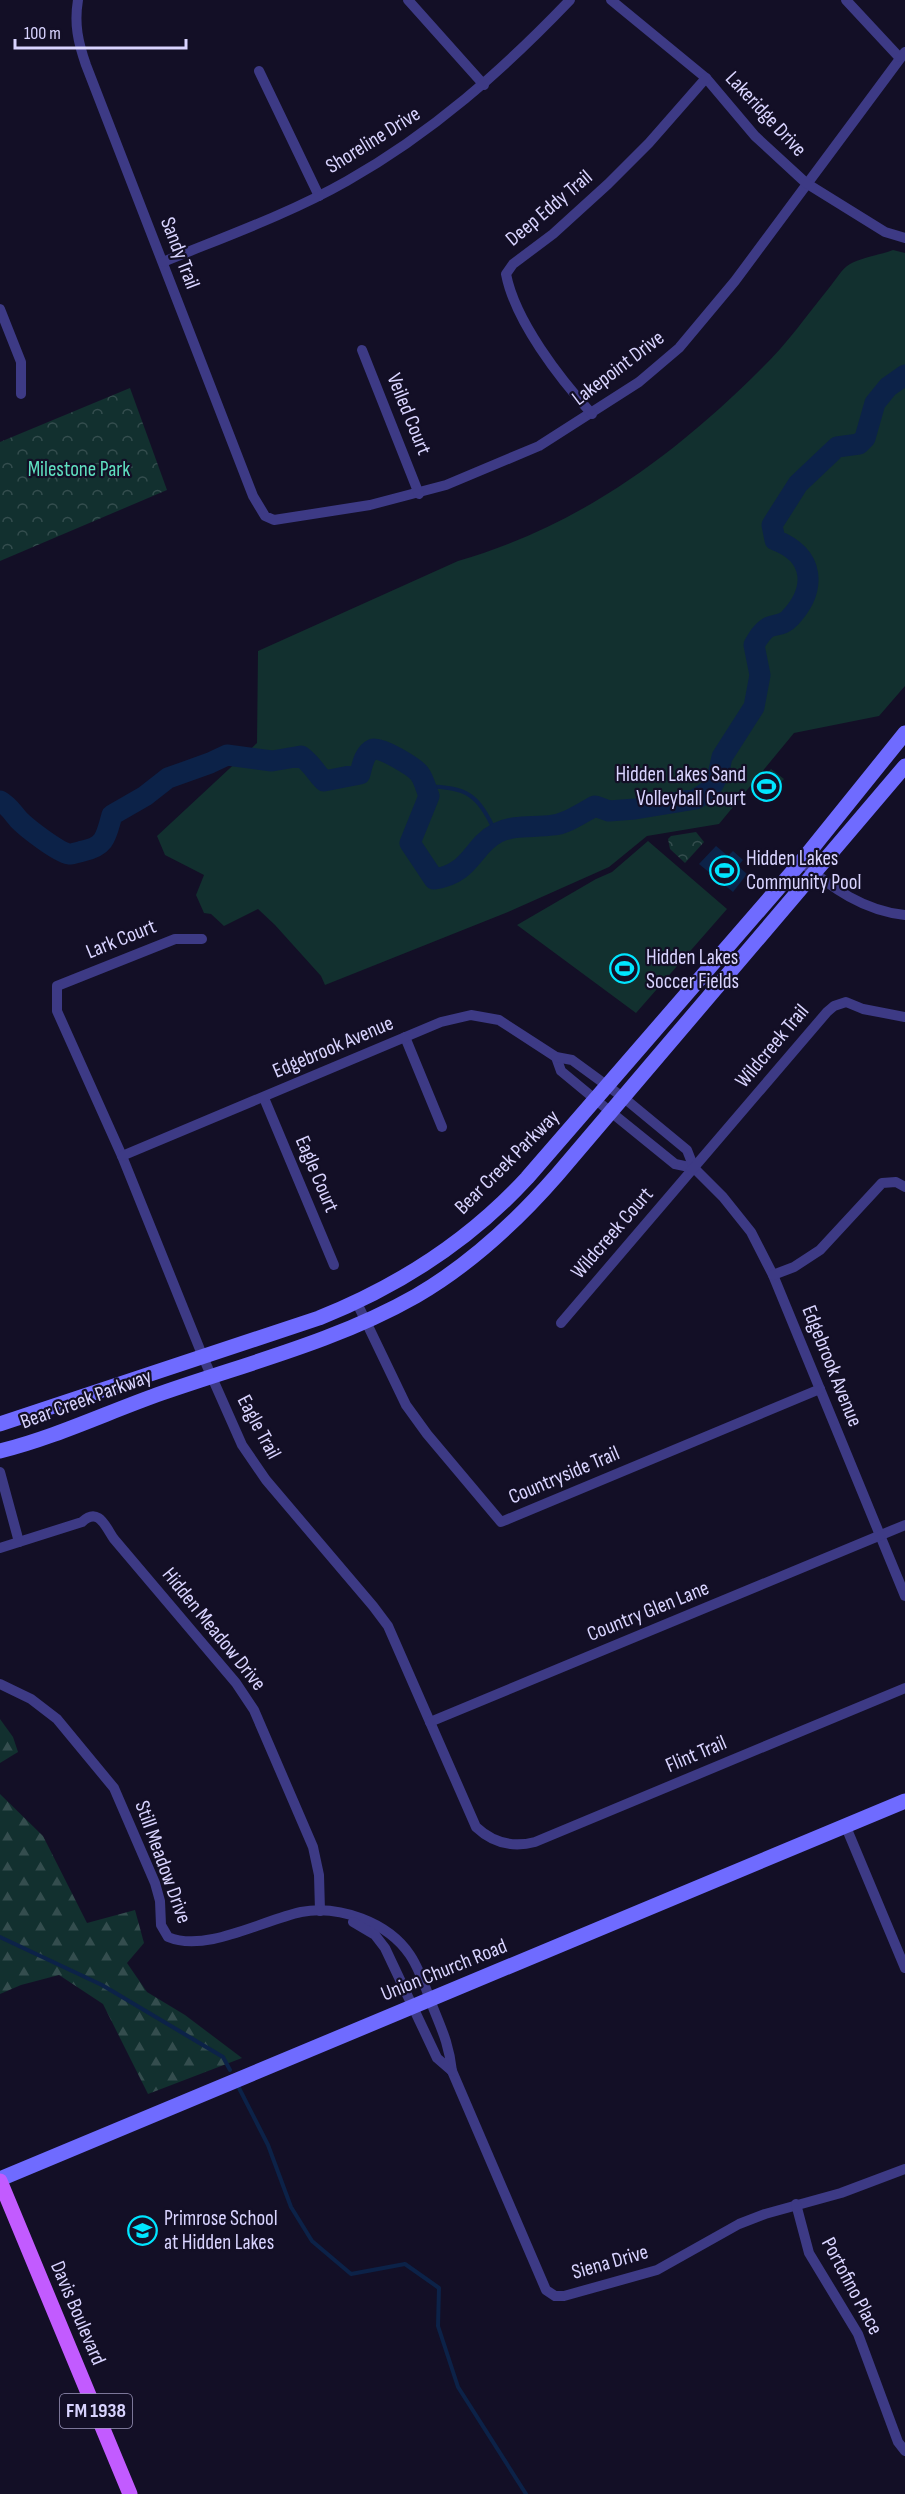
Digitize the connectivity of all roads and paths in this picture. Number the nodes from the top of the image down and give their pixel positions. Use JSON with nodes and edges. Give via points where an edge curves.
{"nodes":[{"id":1,"x":78,"y":0,"type":"edge"},
{"id":2,"x":408,"y":0,"type":"edge"},
{"id":3,"x":570,"y":0,"type":"edge"},
{"id":4,"x":611,"y":0,"type":"edge"},
{"id":5,"x":846,"y":0,"type":"edge"},
{"id":6,"x":902,"y":55,"type":"edge"},
{"id":7,"x":260,"y":71,"type":"dead end"},
{"id":8,"x":706,"y":78,"type":"junction"},
{"id":9,"x":484,"y":85,"type":"junction"},
{"id":10,"x":806,"y":183,"type":"junction"},
{"id":11,"x":319,"y":196,"type":"junction"},
{"id":12,"x":905,"y":238,"type":"edge"},
{"id":13,"x":163,"y":262,"type":"junction"},
{"id":14,"x":0,"y":309,"type":"edge"},
{"id":15,"x":362,"y":350,"type":"dead end"},
{"id":16,"x":21,"y":394,"type":"dead end"},
{"id":17,"x":591,"y":414,"type":"junction"},
{"id":18,"x":419,"y":494,"type":"junction"},
{"id":19,"x":265,"y":516,"type":"joint"},
{"id":20,"x":905,"y":733,"type":"edge"},
{"id":21,"x":905,"y":766,"type":"edge"},
{"id":22,"x":801,"y":862,"type":"junction"},
{"id":23,"x":814,"y":873,"type":"junction"},
{"id":24,"x":905,"y":915,"type":"edge"},
{"id":25,"x":202,"y":939,"type":"dead end"},
{"id":26,"x":57,"y":986,"type":"joint"},
{"id":27,"x":905,"y":1017,"type":"edge"},
{"id":28,"x":405,"y":1037,"type":"junction"},
{"id":29,"x":556,"y":1057,"type":"junction"},
{"id":30,"x":608,"y":1086,"type":"junction"},
{"id":31,"x":264,"y":1098,"type":"junction"},
{"id":32,"x":624,"y":1098,"type":"junction"},
{"id":33,"x":596,"y":1100,"type":"junction"},
{"id":34,"x":611,"y":1112,"type":"junction"},
{"id":35,"x":442,"y":1128,"type":"dead end"},
{"id":36,"x":122,"y":1156,"type":"junction"},
{"id":37,"x":694,"y":1168,"type":"junction"},
{"id":38,"x":905,"y":1187,"type":"edge"},
{"id":39,"x":334,"y":1265,"type":"dead end"},
{"id":40,"x":773,"y":1275,"type":"junction"},
{"id":41,"x":357,"y":1303,"type":"junction"},
{"id":42,"x":365,"y":1322,"type":"junction"},
{"id":43,"x":561,"y":1323,"type":"dead end"},
{"id":44,"x":203,"y":1357,"type":"junction"},
{"id":45,"x":213,"y":1376,"type":"junction"},
{"id":46,"x":820,"y":1389,"type":"junction"},
{"id":47,"x":0,"y":1424,"type":"edge"},
{"id":48,"x":0,"y":1451,"type":"edge"},
{"id":49,"x":0,"y":1472,"type":"edge"},
{"id":50,"x":905,"y":1525,"type":"edge"},
{"id":51,"x":880,"y":1536,"type":"junction"},
{"id":52,"x":19,"y":1542,"type":"junction"},
{"id":53,"x":1,"y":1545,"type":"edge"},
{"id":54,"x":905,"y":1596,"type":"edge"},
{"id":55,"x":0,"y":1684,"type":"edge"},
{"id":56,"x":905,"y":1688,"type":"edge"},
{"id":57,"x":430,"y":1722,"type":"junction"},
{"id":58,"x":905,"y":1801,"type":"edge"},
{"id":59,"x":846,"y":1827,"type":"junction"},
{"id":60,"x":500,"y":1843,"type":"joint"},
{"id":61,"x":320,"y":1911,"type":"junction"},
{"id":62,"x":335,"y":1912,"type":"junction"},
{"id":63,"x":905,"y":1968,"type":"edge"},
{"id":64,"x":430,"y":1999,"type":"junction"},
{"id":65,"x":413,"y":2006,"type":"junction"},
{"id":66,"x":452,"y":2071,"type":"junction"},
{"id":67,"x":905,"y":2169,"type":"edge"},
{"id":68,"x":0,"y":2180,"type":"edge"},
{"id":69,"x":796,"y":2204,"type":"junction"},
{"id":70,"x":905,"y":2451,"type":"edge"},
{"id":71,"x":130,"y":2494,"type":"edge"}],
"edges":[{"from":1,"to":13,"type":"street","name":"Sandy Trail","via":[[77,41]]},
{"from":2,"to":9,"type":"street"},
{"from":3,"to":9,"type":"street","name":"Shoreline Drive"},
{"from":4,"to":8,"type":"street","name":"Lakeridge Drive"},
{"from":5,"to":6,"type":"street"},
{"from":6,"to":10,"type":"street","name":"Lakepoint Drive"},
{"from":7,"to":11,"type":"street"},
{"from":8,"to":10,"type":"street","name":"Lakeridge Drive","via":[[755,136]]},
{"from":8,"to":17,"type":"street","name":"Deep Eddy Trail","via":[[608,184],[506,274],[534,338],[562,382]]},
{"from":9,"to":11,"type":"street","name":"Shoreline Drive","via":[[401,148]]},
{"from":10,"to":12,"type":"street","name":"Lakeridge Drive","via":[[885,232]]},
{"from":10,"to":17,"type":"street","name":"Lakepoint Drive","via":[[735,281],[678,348],[639,382]]},
{"from":11,"to":13,"type":"street","name":"Shoreline Drive"},
{"from":13,"to":19,"type":"street","name":"Sandy Trail","via":[[253,496]]},
{"from":14,"to":16,"type":"street","via":[[21,363]]},
{"from":15,"to":18,"type":"street","name":"Veiled Court"},
{"from":17,"to":18,"type":"street","name":"Lakepoint Drive","via":[[539,446]]},
{"from":18,"to":19,"type":"street","name":"Lakepoint Drive","via":[[286,520]]},
{"from":20,"to":22,"type":"main road","name":"Bear Creek Parkway"},
{"from":21,"to":23,"type":"main road","name":"Bear Creek Parkway"},
{"from":22,"to":23,"type":"street"},
{"from":22,"to":30,"type":"main road","name":"Bear Creek Parkway"},
{"from":23,"to":24,"type":"street","via":[[862,903]]},
{"from":23,"to":32,"type":"main road","name":"Bear Creek Parkway"},
{"from":25,"to":26,"type":"street","name":"Lark Court","via":[[174,939]]},
{"from":26,"to":36,"type":"street","name":"Eagle Trail","via":[[57,1011]]},
{"from":27,"to":37,"type":"street","name":"Wildcreek Trail","via":[[846,1002],[834,1006]]},
{"from":28,"to":29,"type":"street","name":"Edgebrook Avenue","via":[[471,1015],[499,1020]]},
{"from":28,"to":31,"type":"street","name":"Edgebrook Avenue"},
{"from":28,"to":35,"type":"street"},
{"from":29,"to":30,"type":"street","name":"Edgebrook Avenue","via":[[572,1059]]},
{"from":29,"to":33,"type":"street","name":"Edgebrook Avenue","via":[[561,1071]]},
{"from":30,"to":32,"type":"street","name":"Edgebrook Avenue"},
{"from":30,"to":33,"type":"main road","name":"Bear Creek Parkway"},
{"from":31,"to":36,"type":"street","name":"Edgebrook Avenue"},
{"from":31,"to":39,"type":"street","name":"Eagle Court"},
{"from":32,"to":34,"type":"main road","name":"Bear Creek Parkway"},
{"from":32,"to":37,"type":"street","name":"Edgebrook Avenue","via":[[687,1150]]},
{"from":33,"to":34,"type":"street","name":"Edgebrook Avenue"},
{"from":33,"to":41,"type":"main road","name":"Bear Creek Parkway","via":[[501,1205],[434,1260]]},
{"from":34,"to":37,"type":"street","name":"Edgebrook Avenue","via":[[675,1164]]},
{"from":34,"to":42,"type":"main road","name":"Bear Creek Parkway","via":[[528,1208],[488,1245],[417,1296]]},
{"from":36,"to":44,"type":"street","name":"Eagle Trail"},
{"from":37,"to":40,"type":"street","name":"Edgebrook Avenue","via":[[742,1220]]},
{"from":37,"to":43,"type":"street","name":"Wildcreek Court"},
{"from":38,"to":40,"type":"street","via":[[896,1182],[882,1183],[820,1250]]},
{"from":40,"to":46,"type":"street","name":"Edgebrook Avenue"},
{"from":41,"to":42,"type":"street","name":"Countryside Trail"},
{"from":41,"to":44,"type":"main road","name":"Bear Creek Parkway"},
{"from":42,"to":45,"type":"main road","name":"Bear Creek Parkway"},
{"from":42,"to":46,"type":"street","name":"Countryside Trail","via":[[411,1413],[501,1522]]},
{"from":44,"to":45,"type":"street","name":"Eagle Trail"},
{"from":44,"to":47,"type":"main road","name":"Bear Creek Parkway"},
{"from":45,"to":48,"type":"main road","name":"Bear Creek Parkway","via":[[46,1438]]},
{"from":45,"to":57,"type":"street","name":"Eagle Trail","via":[[252,1463],[388,1626]]},
{"from":46,"to":51,"type":"street","name":"Edgebrook Avenue"},
{"from":49,"to":52,"type":"street"},
{"from":50,"to":51,"type":"street","name":"Country Glen Lane"},
{"from":51,"to":54,"type":"street","name":"Edgebrook Avenue"},
{"from":51,"to":57,"type":"street","name":"Country Glen Lane"},
{"from":52,"to":53,"type":"street","name":"Hidden Meadow Drive"},
{"from":52,"to":61,"type":"street","name":"Hidden Meadow Drive","via":[[89,1517],[100,1518],[236,1683],[262,1724],[313,1847]]},
{"from":55,"to":61,"type":"street","name":"Still Meadow Drive","via":[[49,1712],[114,1788],[155,1883],[161,1925],[168,1937],[184,1941],[220,1937],[298,1912]]},
{"from":56,"to":60,"type":"street","name":"Flint Trail","via":[[535,1842]]},
{"from":57,"to":60,"type":"street","name":"Eagle Trail","via":[[471,1821]]},
{"from":58,"to":59,"type":"main road","name":"Union Church Road"},
{"from":59,"to":63,"type":"street"},
{"from":59,"to":64,"type":"main road","name":"Union Church Road"},
{"from":61,"to":62,"type":"street","name":"Still Meadow Drive"},
{"from":62,"to":64,"type":"street","name":"Still Meadow Drive","via":[[370,1922],[404,1947]]},
{"from":62,"to":65,"type":"street","name":"Still Meadow Drive","via":[[361,1925],[380,1941]]},
{"from":64,"to":65,"type":"main road","name":"Union Church Road"},
{"from":64,"to":66,"type":"street","name":"Siena Drive","via":[[450,2048]]},
{"from":65,"to":66,"type":"street","name":"Siena Drive","via":[[437,2058]]},
{"from":65,"to":68,"type":"main road","name":"Union Church Road"},
{"from":66,"to":69,"type":"street","name":"Siena Drive","via":[[551,2294],[564,2296],[657,2270],[739,2224]]},
{"from":67,"to":69,"type":"street","name":"Siena Drive","via":[[841,2193]]},
{"from":68,"to":71,"type":"main road","name":"Davis Boulevard","number":"FM 1938"},
{"from":69,"to":70,"type":"street","name":"Portofino Place","via":[[809,2253],[858,2334],[898,2442]]}]}
